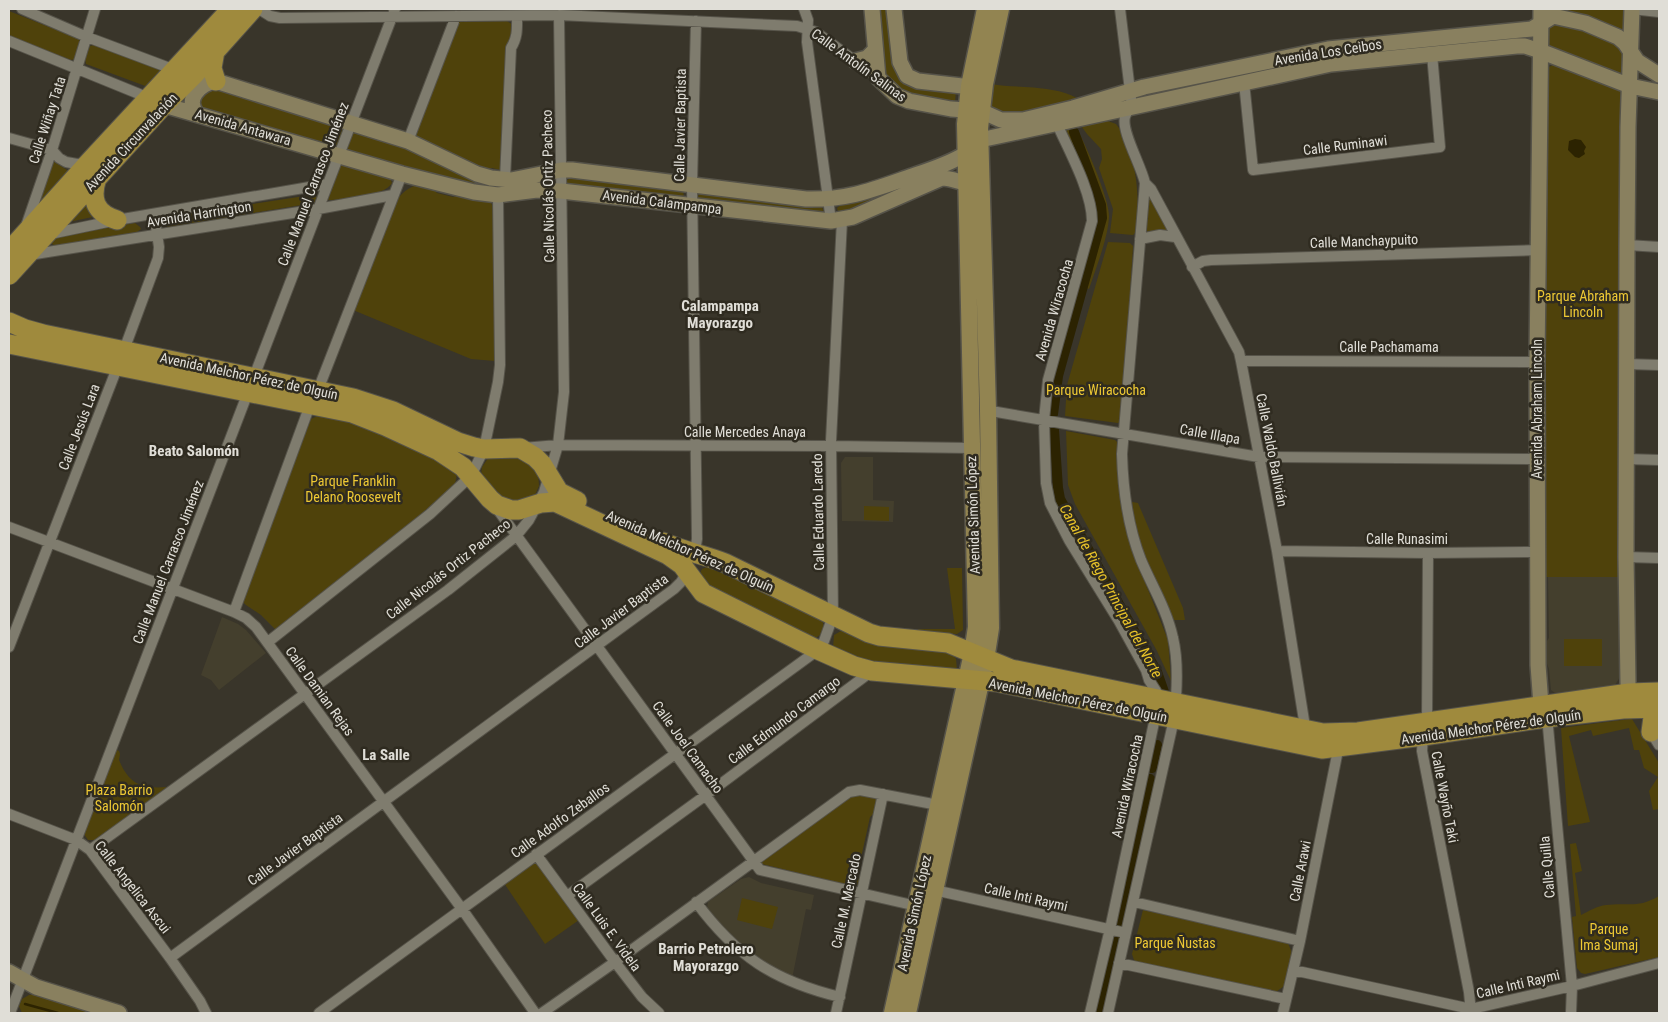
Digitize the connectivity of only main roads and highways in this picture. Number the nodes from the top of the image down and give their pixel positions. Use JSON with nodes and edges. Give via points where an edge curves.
{"nodes":[{"id":1,"x":253,"y":9,"type":"edge"},
{"id":2,"x":984,"y":9,"type":"edge"},
{"id":3,"x":1001,"y":9,"type":"edge"},
{"id":4,"x":224,"y":12,"type":"edge"},
{"id":5,"x":214,"y":51,"type":"junction"},
{"id":6,"x":216,"y":82,"type":"road end"},
{"id":7,"x":976,"y":88,"type":"junction"},
{"id":8,"x":156,"y":101,"type":"junction"},
{"id":9,"x":973,"y":111,"type":"junction"},
{"id":10,"x":92,"y":170,"type":"junction"},
{"id":11,"x":974,"y":185,"type":"junction"},
{"id":12,"x":117,"y":220,"type":"road end"},
{"id":13,"x":15,"y":248,"type":"edge"},
{"id":14,"x":9,"y":275,"type":"edge"},
{"id":15,"x":9,"y":322,"type":"edge"},
{"id":16,"x":9,"y":344,"type":"edge"},
{"id":17,"x":121,"y":357,"type":"junction"},
{"id":18,"x":314,"y":397,"type":"junction"},
{"id":19,"x":980,"y":410,"type":"junction"},
{"id":20,"x":979,"y":656,"type":"junction"},
{"id":21,"x":973,"y":680,"type":"junction"},
{"id":22,"x":1659,"y":692,"type":"edge"},
{"id":23,"x":1633,"y":701,"type":"junction"},
{"id":24,"x":1166,"y":709,"type":"junction"},
{"id":25,"x":1659,"y":709,"type":"edge"},
{"id":26,"x":1655,"y":739,"type":"edge"},
{"id":27,"x":928,"y":889,"type":"junction"},
{"id":28,"x":924,"y":908,"type":"junction"},
{"id":29,"x":892,"y":1013,"type":"edge"},
{"id":30,"x":908,"y":1013,"type":"edge"}],
"edges":[{"from":1,"to":5,"type":"highway","name":"Avenida Circunvalación"},
{"from":2,"to":7,"type":"main road","name":"Avenida Simón López"},
{"from":3,"to":7,"type":"main road","name":"Avenida Simón López"},
{"from":4,"to":8,"type":"highway","name":"Avenida Circunvalación","via":[[175,70]]},
{"from":5,"to":6,"type":"highway","via":[[212,68]]},
{"from":5,"to":8,"type":"highway","name":"Avenida Circunvalación","via":[[195,74]]},
{"from":7,"to":9,"type":"main road","name":"Avenida Simón López"},
{"from":8,"to":10,"type":"highway","name":"Avenida Circunvalación"},
{"from":9,"to":11,"type":"main road","name":"Avenida Simón López","via":[[980,140]]},
{"from":9,"to":11,"type":"main road","name":"Avenida Simón López","via":[[965,154]]},
{"from":10,"to":12,"type":"highway","via":[[96,205],[101,212]]},
{"from":10,"to":13,"type":"highway","name":"Avenida Circunvalación"},
{"from":10,"to":13,"type":"highway","name":"Avenida Circunvalación","via":[[46,234]]},
{"from":11,"to":19,"type":"main road","name":"Avenida Simón López"},
{"from":13,"to":14,"type":"highway","name":"Avenida Circunvalación"},
{"from":15,"to":17,"type":"highway","name":"Avenida Melchor Pérez de Olguín"},
{"from":16,"to":17,"type":"highway","name":"Avenida Melchor Pérez de Olguín"},
{"from":17,"to":18,"type":"highway","name":"Avenida Melchor Pérez de Olguín"},
{"from":18,"to":20,"type":"highway","name":"Avenida Melchor Pérez de Olguín","via":[[369,402],[458,442],[484,449],[520,448],[535,457],[559,492],[674,547],[725,563],[869,633],[948,643]]},
{"from":18,"to":21,"type":"highway","name":"Avenida Melchor Pérez de Olguín","via":[[439,451],[463,467],[497,505],[519,510],[555,502],[668,555],[676,559],[703,593],[854,666],[872,671]]},
{"from":19,"to":20,"type":"main road","name":"Avenida Simón López","via":[[971,448]]},
{"from":19,"to":20,"type":"main road","name":"Avenida Simón López","via":[[991,628]]},
{"from":20,"to":21,"type":"main road","name":"Avenida Simón López"},
{"from":20,"to":24,"type":"highway","name":"Avenida Melchor Pérez de Olguín","via":[[1011,669]]},
{"from":21,"to":24,"type":"highway","name":"Avenida Melchor Pérez de Olguín"},
{"from":21,"to":27,"type":"main road","name":"Avenida Simón López"},
{"from":21,"to":27,"type":"main road","name":"Avenida Simón López","via":[[938,805]]},
{"from":22,"to":23,"type":"highway","name":"Avenida Melchor Pérez de Olguín"},
{"from":23,"to":24,"type":"highway","name":"Avenida Melchor Pérez de Olguín","via":[[1340,741],[1322,749],[1305,738]]},
{"from":23,"to":25,"type":"highway","name":"Avenida Melchor Pérez de Olguín"},
{"from":25,"to":26,"type":"highway","via":[[1653,717]]},
{"from":27,"to":28,"type":"main road","name":"Avenida Simón López"},
{"from":28,"to":29,"type":"main road","name":"Avenida Simón López"},
{"from":28,"to":30,"type":"main road","name":"Avenida Simón López"}]}
